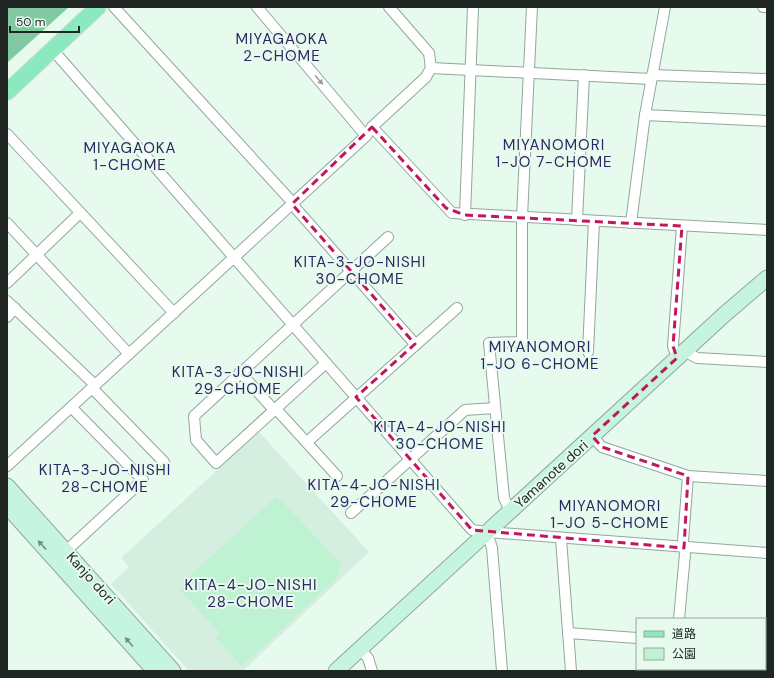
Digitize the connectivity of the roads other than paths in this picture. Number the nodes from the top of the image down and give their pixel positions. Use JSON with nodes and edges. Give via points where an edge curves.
{"nodes":[{"id":1,"x":98,"y":7,"type":"edge"},
{"id":2,"x":114,"y":7,"type":"edge"},
{"id":3,"x":257,"y":7,"type":"edge"},
{"id":4,"x":389,"y":7,"type":"edge"},
{"id":5,"x":473,"y":7,"type":"edge"},
{"id":6,"x":532,"y":7,"type":"edge"},
{"id":7,"x":665,"y":7,"type":"edge"},
{"id":8,"x":763,"y":7,"type":"edge"},
{"id":9,"x":767,"y":7,"type":"edge"},
{"id":10,"x":52,"y":50,"type":"junction"},
{"id":11,"x":431,"y":68,"type":"junction"},
{"id":12,"x":470,"y":70,"type":"junction"},
{"id":13,"x":528,"y":73,"type":"junction"},
{"id":14,"x":584,"y":75,"type":"junction"},
{"id":15,"x":651,"y":77,"type":"junction"},
{"id":16,"x":767,"y":80,"type":"edge"},
{"id":17,"x":7,"y":92,"type":"edge"},
{"id":18,"x":645,"y":115,"type":"junction"},
{"id":19,"x":767,"y":121,"type":"edge"},
{"id":20,"x":369,"y":131,"type":"junction"},
{"id":21,"x":7,"y":134,"type":"edge"},
{"id":22,"x":293,"y":203,"type":"junction"},
{"id":23,"x":80,"y":212,"type":"junction"},
{"id":24,"x":465,"y":214,"type":"junction"},
{"id":25,"x":522,"y":217,"type":"junction"},
{"id":26,"x":577,"y":220,"type":"junction"},
{"id":27,"x":594,"y":221,"type":"junction"},
{"id":28,"x":7,"y":223,"type":"edge"},
{"id":29,"x":631,"y":223,"type":"junction"},
{"id":30,"x":682,"y":226,"type":"junction"},
{"id":31,"x":767,"y":230,"type":"edge"},
{"id":32,"x":388,"y":237,"type":"dead end"},
{"id":33,"x":36,"y":254,"type":"junction"},
{"id":34,"x":234,"y":258,"type":"junction"},
{"id":35,"x":351,"y":271,"type":"junction"},
{"id":36,"x":767,"y":278,"type":"edge"},
{"id":37,"x":7,"y":282,"type":"edge"},
{"id":38,"x":7,"y":301,"type":"edge"},
{"id":39,"x":15,"y":308,"type":"junction"},
{"id":40,"x":456,"y":308,"type":"dead end"},
{"id":41,"x":174,"y":313,"type":"junction"},
{"id":42,"x":7,"y":316,"type":"edge"},
{"id":43,"x":292,"y":325,"type":"junction"},
{"id":44,"x":415,"y":344,"type":"junction"},
{"id":45,"x":588,"y":352,"type":"dead end"},
{"id":46,"x":129,"y":354,"type":"junction"},
{"id":47,"x":681,"y":354,"type":"junction"},
{"id":48,"x":767,"y":362,"type":"edge"},
{"id":49,"x":326,"y":363,"type":"junction"},
{"id":50,"x":240,"y":372,"type":"junction"},
{"id":51,"x":94,"y":386,"type":"junction"},
{"id":52,"x":356,"y":397,"type":"junction"},
{"id":53,"x":71,"y":407,"type":"junction"},
{"id":54,"x":495,"y":408,"type":"junction"},
{"id":55,"x":275,"y":409,"type":"junction"},
{"id":56,"x":592,"y":436,"type":"junction"},
{"id":57,"x":306,"y":442,"type":"junction"},
{"id":58,"x":410,"y":460,"type":"junction"},
{"id":59,"x":164,"y":462,"type":"dead end"},
{"id":60,"x":7,"y":466,"type":"edge"},
{"id":61,"x":337,"y":476,"type":"dead end"},
{"id":62,"x":688,"y":476,"type":"junction"},
{"id":63,"x":767,"y":481,"type":"edge"},
{"id":64,"x":7,"y":486,"type":"edge"},
{"id":65,"x":7,"y":506,"type":"edge"},
{"id":66,"x":510,"y":511,"type":"junction"},
{"id":67,"x":352,"y":513,"type":"dead end"},
{"id":68,"x":487,"y":532,"type":"junction"},
{"id":69,"x":561,"y":539,"type":"junction"},
{"id":70,"x":684,"y":548,"type":"junction"},
{"id":71,"x":66,"y":551,"type":"junction"},
{"id":72,"x":767,"y":553,"type":"edge"},
{"id":73,"x":679,"y":618,"type":"edge"},
{"id":74,"x":568,"y":633,"type":"junction"},
{"id":75,"x":636,"y":638,"type":"edge"},
{"id":76,"x":360,"y":649,"type":"junction"},
{"id":77,"x":767,"y":656,"type":"edge"},
{"id":78,"x":155,"y":671,"type":"edge"},
{"id":79,"x":173,"y":671,"type":"edge"},
{"id":80,"x":336,"y":671,"type":"edge"},
{"id":81,"x":372,"y":671,"type":"edge"},
{"id":82,"x":502,"y":671,"type":"edge"},
{"id":83,"x":571,"y":671,"type":"edge"},
{"id":84,"x":766,"y":671,"type":"edge"}],
"edges":[{"from":1,"to":10,"type":"main road"},
{"from":2,"to":22,"type":"street"},
{"from":3,"to":20,"type":"street","one_way":true},
{"from":4,"to":11,"type":"street","via":[[428,53]]},
{"from":5,"to":12,"type":"street"},
{"from":6,"to":13,"type":"street"},
{"from":7,"to":15,"type":"street"},
{"from":8,"to":9,"type":"street"},
{"from":10,"to":17,"type":"main road"},
{"from":10,"to":34,"type":"street"},
{"from":11,"to":12,"type":"street"},
{"from":11,"to":20,"type":"street","via":[[426,77]]},
{"from":12,"to":13,"type":"street"},
{"from":12,"to":24,"type":"street"},
{"from":13,"to":14,"type":"street"},
{"from":13,"to":25,"type":"street"},
{"from":14,"to":15,"type":"street"},
{"from":14,"to":26,"type":"street"},
{"from":15,"to":16,"type":"street"},
{"from":15,"to":18,"type":"street"},
{"from":18,"to":19,"type":"street"},
{"from":18,"to":29,"type":"street"},
{"from":20,"to":22,"type":"street"},
{"from":20,"to":24,"type":"street","via":[[446,208],[452,213]]},
{"from":21,"to":23,"type":"street"},
{"from":22,"to":34,"type":"street"},
{"from":22,"to":35,"type":"street"},
{"from":23,"to":33,"type":"street"},
{"from":23,"to":41,"type":"street"},
{"from":24,"to":25,"type":"street"},
{"from":25,"to":26,"type":"street"},
{"from":25,"to":54,"type":"street","via":[[522,342],[489,343]]},
{"from":26,"to":27,"type":"street"},
{"from":27,"to":29,"type":"street"},
{"from":27,"to":45,"type":"street"},
{"from":28,"to":33,"type":"street"},
{"from":29,"to":30,"type":"street"},
{"from":30,"to":31,"type":"street"},
{"from":30,"to":47,"type":"street","via":[[673,346]]},
{"from":32,"to":35,"type":"street"},
{"from":33,"to":37,"type":"street"},
{"from":33,"to":46,"type":"street"},
{"from":34,"to":41,"type":"street"},
{"from":34,"to":43,"type":"street"},
{"from":35,"to":43,"type":"street"},
{"from":35,"to":44,"type":"street"},
{"from":36,"to":47,"type":"main road","name":"Yamanote dori"},
{"from":38,"to":39,"type":"street"},
{"from":39,"to":42,"type":"street"},
{"from":39,"to":51,"type":"street"},
{"from":40,"to":44,"type":"street"},
{"from":41,"to":46,"type":"street"},
{"from":43,"to":49,"type":"street"},
{"from":43,"to":50,"type":"street"},
{"from":44,"to":52,"type":"street"},
{"from":46,"to":51,"type":"street"},
{"from":47,"to":48,"type":"street","via":[[698,358]]},
{"from":47,"to":56,"type":"main road","name":"Yamanote dori"},
{"from":49,"to":52,"type":"street"},
{"from":49,"to":55,"type":"street"},
{"from":50,"to":55,"type":"street"},
{"from":50,"to":55,"type":"street","via":[[194,416],[196,440],[216,463]]},
{"from":51,"to":53,"type":"street"},
{"from":51,"to":59,"type":"street"},
{"from":52,"to":57,"type":"street"},
{"from":52,"to":58,"type":"street"},
{"from":53,"to":60,"type":"street"},
{"from":53,"to":71,"type":"street","via":[[143,480]]},
{"from":54,"to":58,"type":"street","via":[[465,410]]},
{"from":54,"to":66,"type":"street","via":[[504,498]]},
{"from":55,"to":57,"type":"street"},
{"from":56,"to":62,"type":"street","via":[[602,447]]},
{"from":56,"to":66,"type":"main road","name":"Yamanote dori"},
{"from":57,"to":61,"type":"street"},
{"from":58,"to":67,"type":"street"},
{"from":58,"to":68,"type":"street","via":[[472,530]]},
{"from":62,"to":63,"type":"street"},
{"from":62,"to":70,"type":"street"},
{"from":64,"to":71,"type":"main road","name":"Kanjo dori"},
{"from":78,"to":65,"type":"main road","name":"Kanjo dori","one_way":true},
{"from":66,"to":68,"type":"main road","name":"Yamanote dori"},
{"from":68,"to":69,"type":"street"},
{"from":68,"to":76,"type":"main road","name":"Yamanote dori"},
{"from":68,"to":82,"type":"street","via":[[492,548]]},
{"from":69,"to":70,"type":"street"},
{"from":69,"to":74,"type":"street"},
{"from":70,"to":72,"type":"street"},
{"from":70,"to":73,"type":"street"},
{"from":71,"to":79,"type":"main road","name":"Kanjo dori"},
{"from":74,"to":75,"type":"street"},
{"from":74,"to":83,"type":"street"},
{"from":76,"to":80,"type":"main road","name":"Yamanote dori"},
{"from":76,"to":81,"type":"street","via":[[368,658]]},
{"from":77,"to":84,"type":"street"}]}
